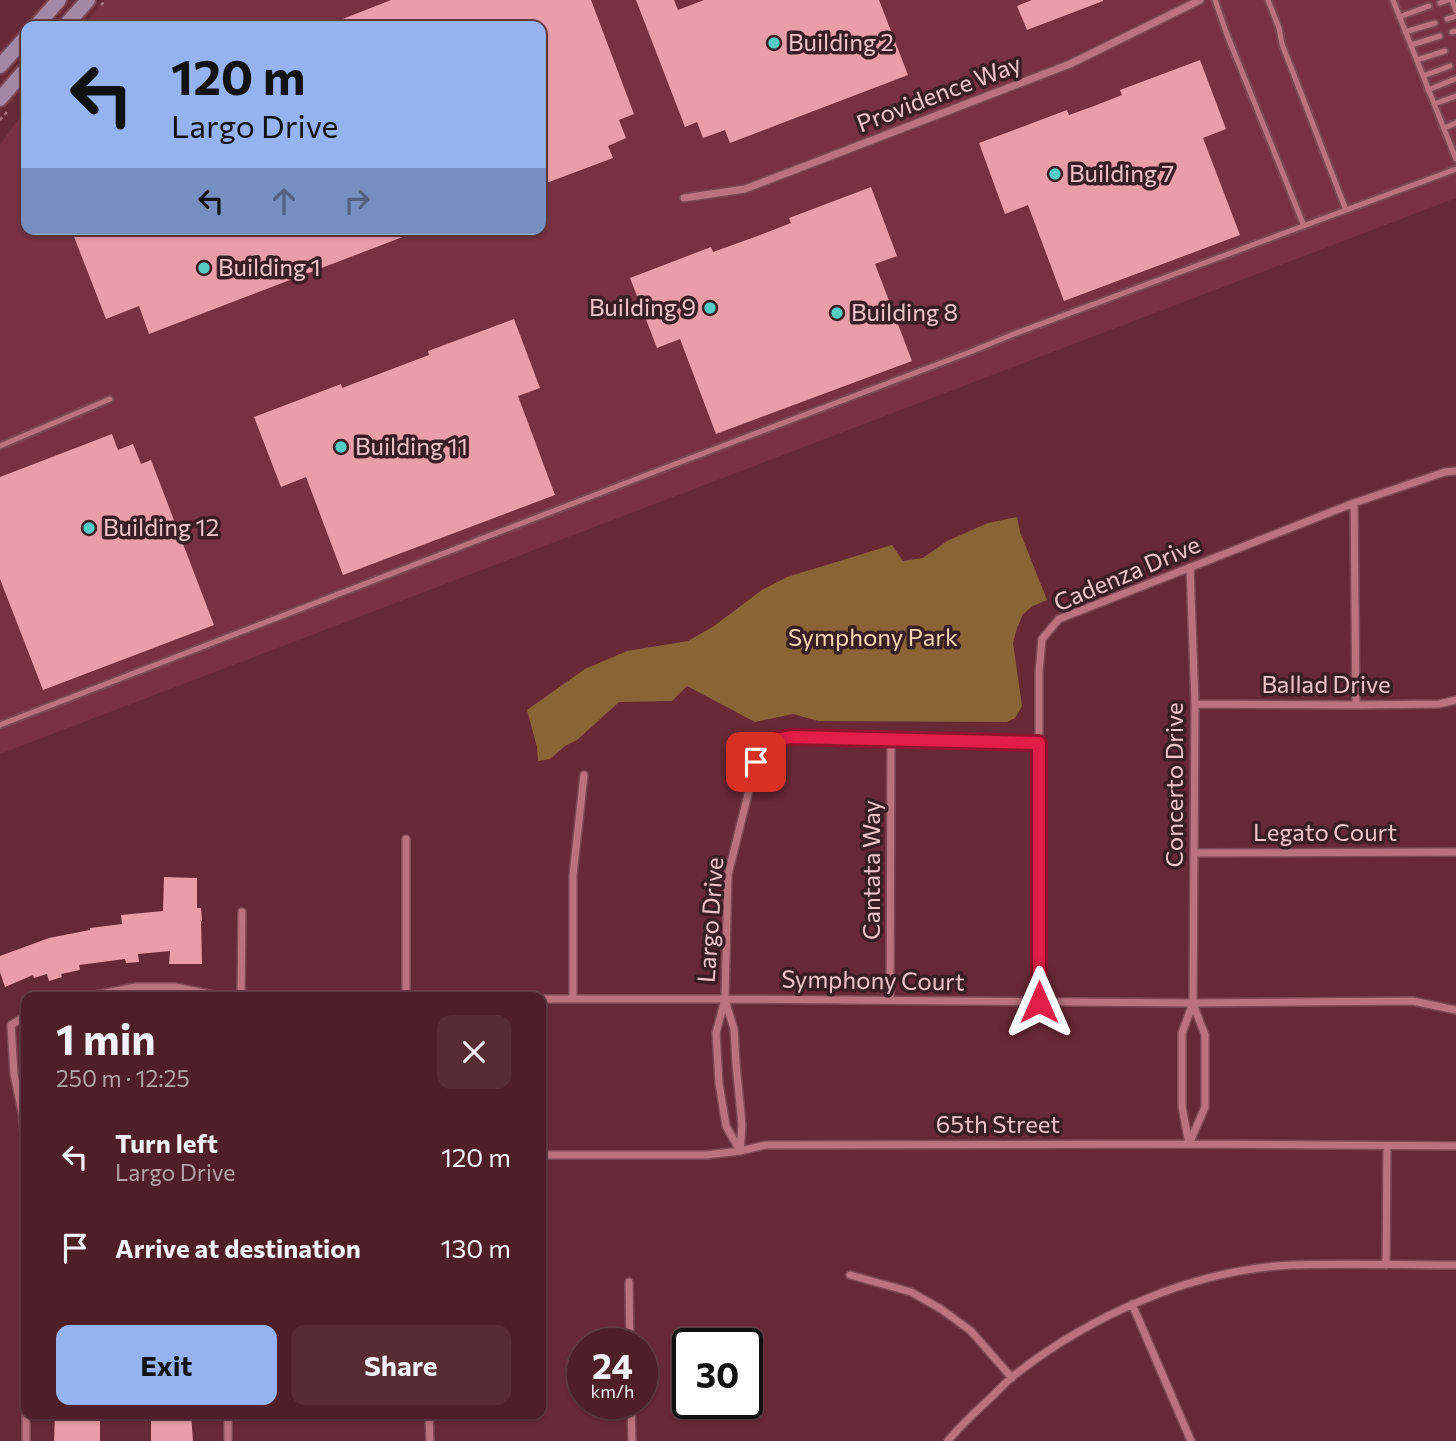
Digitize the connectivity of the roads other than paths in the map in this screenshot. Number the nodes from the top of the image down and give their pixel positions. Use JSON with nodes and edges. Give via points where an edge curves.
{"nodes":[{"id":1,"x":60,"y":0,"type":"edge"},
{"id":2,"x":88,"y":0,"type":"edge"},
{"id":3,"x":1200,"y":0,"type":"edge"},
{"id":4,"x":1215,"y":0,"type":"edge"},
{"id":5,"x":1268,"y":0,"type":"edge"},
{"id":6,"x":1392,"y":0,"type":"edge"},
{"id":7,"x":1450,"y":0,"type":"edge"},
{"id":8,"x":1440,"y":3,"type":"dead end"},
{"id":9,"x":1429,"y":6,"type":"dead end"},
{"id":10,"x":1456,"y":13,"type":"edge"},
{"id":11,"x":1399,"y":17,"type":"junction"},
{"id":12,"x":1447,"y":19,"type":"dead end"},
{"id":13,"x":41,"y":21,"type":"edge"},
{"id":14,"x":69,"y":21,"type":"edge"},
{"id":15,"x":1435,"y":23,"type":"dead end"},
{"id":16,"x":1405,"y":32,"type":"junction"},
{"id":17,"x":1440,"y":36,"type":"dead end"},
{"id":18,"x":21,"y":43,"type":"edge"},
{"id":19,"x":1411,"y":45,"type":"junction"},
{"id":20,"x":1445,"y":51,"type":"dead end"},
{"id":21,"x":1416,"y":60,"type":"junction"},
{"id":22,"x":0,"y":66,"type":"edge"},
{"id":23,"x":1450,"y":66,"type":"dead end"},
{"id":24,"x":21,"y":75,"type":"edge"},
{"id":25,"x":1423,"y":76,"type":"junction"},
{"id":26,"x":1455,"y":79,"type":"edge"},
{"id":27,"x":1428,"y":90,"type":"junction"},
{"id":28,"x":1456,"y":96,"type":"edge"},
{"id":29,"x":0,"y":99,"type":"edge"},
{"id":30,"x":1434,"y":104,"type":"junction"},
{"id":31,"x":1456,"y":123,"type":"edge"},
{"id":32,"x":1444,"y":128,"type":"junction"},
{"id":33,"x":1456,"y":159,"type":"edge"},
{"id":34,"x":1456,"y":169,"type":"edge"},
{"id":35,"x":684,"y":198,"type":"dead end"},
{"id":36,"x":1346,"y":210,"type":"junction"},
{"id":37,"x":1304,"y":226,"type":"junction"},
{"id":38,"x":110,"y":399,"type":"dead end"},
{"id":39,"x":0,"y":446,"type":"edge"},
{"id":40,"x":1456,"y":471,"type":"edge"},
{"id":41,"x":1354,"y":503,"type":"junction"},
{"id":42,"x":1190,"y":567,"type":"junction"},
{"id":43,"x":1456,"y":701,"type":"edge"},
{"id":44,"x":1195,"y":704,"type":"junction"},
{"id":45,"x":1356,"y":705,"type":"junction"},
{"id":46,"x":0,"y":725,"type":"edge"},
{"id":47,"x":891,"y":739,"type":"junction"},
{"id":48,"x":1039,"y":743,"type":"junction"},
{"id":49,"x":584,"y":775,"type":"dead end"},
{"id":50,"x":406,"y":839,"type":"dead end"},
{"id":51,"x":1456,"y":852,"type":"edge"},
{"id":52,"x":1194,"y":853,"type":"junction"},
{"id":53,"x":242,"y":912,"type":"dead end"},
{"id":54,"x":111,"y":992,"type":"edge"},
{"id":55,"x":200,"y":992,"type":"edge"},
{"id":56,"x":241,"y":992,"type":"edge"},
{"id":57,"x":406,"y":992,"type":"edge"},
{"id":58,"x":546,"y":999,"type":"edge"},
{"id":59,"x":573,"y":999,"type":"junction"},
{"id":60,"x":725,"y":999,"type":"junction"},
{"id":61,"x":890,"y":1000,"type":"junction"},
{"id":62,"x":1039,"y":1002,"type":"junction"},
{"id":63,"x":1193,"y":1003,"type":"junction"},
{"id":64,"x":1456,"y":1010,"type":"edge"},
{"id":65,"x":21,"y":1019,"type":"edge"},
{"id":66,"x":21,"y":1108,"type":"edge"},
{"id":67,"x":1189,"y":1144,"type":"junction"},
{"id":68,"x":1387,"y":1146,"type":"junction"},
{"id":69,"x":1456,"y":1146,"type":"edge"},
{"id":70,"x":740,"y":1151,"type":"junction"},
{"id":71,"x":546,"y":1155,"type":"edge"},
{"id":72,"x":1386,"y":1265,"type":"junction"},
{"id":73,"x":1456,"y":1265,"type":"edge"},
{"id":74,"x":849,"y":1275,"type":"dead end"},
{"id":75,"x":629,"y":1282,"type":"dead end"},
{"id":76,"x":1132,"y":1304,"type":"junction"},
{"id":77,"x":630,"y":1328,"type":"edge"},
{"id":78,"x":1012,"y":1378,"type":"junction"},
{"id":79,"x":26,"y":1419,"type":"edge"},
{"id":80,"x":228,"y":1419,"type":"edge"},
{"id":81,"x":429,"y":1419,"type":"edge"},
{"id":82,"x":631,"y":1419,"type":"edge"},
{"id":83,"x":26,"y":1441,"type":"edge"},
{"id":84,"x":228,"y":1441,"type":"edge"},
{"id":85,"x":429,"y":1441,"type":"edge"},
{"id":86,"x":632,"y":1441,"type":"edge"},
{"id":87,"x":948,"y":1441,"type":"edge"},
{"id":88,"x":1191,"y":1441,"type":"edge"}],
"edges":[{"from":1,"to":13,"type":"main road"},
{"from":2,"to":14,"type":"main road"},
{"from":3,"to":35,"type":"street","name":"Providence Way","via":[[1070,64],[745,189]]},
{"from":4,"to":37,"type":"lane"},
{"from":5,"to":36,"type":"lane"},
{"from":6,"to":11,"type":"lane"},
{"from":7,"to":8,"type":"lane"},
{"from":7,"to":10,"type":"lane"},
{"from":9,"to":11,"type":"lane"},
{"from":10,"to":12,"type":"lane"},
{"from":11,"to":16,"type":"lane"},
{"from":15,"to":16,"type":"lane"},
{"from":16,"to":19,"type":"lane"},
{"from":17,"to":19,"type":"lane"},
{"from":18,"to":22,"type":"main road"},
{"from":19,"to":21,"type":"lane"},
{"from":20,"to":21,"type":"lane"},
{"from":21,"to":25,"type":"lane"},
{"from":23,"to":25,"type":"lane"},
{"from":24,"to":29,"type":"main road"},
{"from":25,"to":27,"type":"lane"},
{"from":26,"to":27,"type":"lane"},
{"from":27,"to":30,"type":"lane"},
{"from":28,"to":30,"type":"lane"},
{"from":30,"to":32,"type":"lane"},
{"from":31,"to":32,"type":"lane"},
{"from":32,"to":33,"type":"lane"},
{"from":34,"to":36,"type":"lane"},
{"from":36,"to":37,"type":"lane"},
{"from":37,"to":46,"type":"lane"},
{"from":38,"to":39,"type":"lane"},
{"from":40,"to":41,"type":"street","name":"Cadenza Drive"},
{"from":41,"to":42,"type":"street","name":"Cadenza Drive"},
{"from":41,"to":45,"type":"street"},
{"from":42,"to":44,"type":"street","name":"Concerto Drive"},
{"from":42,"to":48,"type":"street","name":"Cadenza Drive","via":[[1059,619],[1042,639]]},
{"from":43,"to":45,"type":"street","name":"Ballad Drive"},
{"from":44,"to":45,"type":"street","name":"Ballad Drive"},
{"from":44,"to":52,"type":"street","name":"Concerto Drive"},
{"from":47,"to":48,"type":"street","name":"Largo Drive"},
{"from":47,"to":60,"type":"street","name":"Largo Drive","via":[[791,737],[772,741],[756,762],[729,875]]},
{"from":47,"to":61,"type":"street","name":"Cantata Way"},
{"from":48,"to":62,"type":"street","name":"Cadenza Drive"},
{"from":49,"to":59,"type":"street","via":[[573,875]]},
{"from":50,"to":57,"type":"street"},
{"from":51,"to":52,"type":"street","name":"Legato Court"},
{"from":52,"to":63,"type":"street","name":"Concerto Drive"},
{"from":53,"to":56,"type":"street"},
{"from":54,"to":55,"type":"street","via":[[175,987]]},
{"from":58,"to":59,"type":"street","name":"Symphony Court"},
{"from":59,"to":60,"type":"street","name":"Symphony Court"},
{"from":60,"to":61,"type":"street","name":"Symphony Court"},
{"from":60,"to":70,"type":"street","name":"Largo Drive","via":[[734,1029]]},
{"from":60,"to":70,"type":"street","name":"Largo Drive","via":[[716,1033],[719,1083],[726,1126]]},
{"from":61,"to":62,"type":"street","name":"Symphony Court"},
{"from":62,"to":63,"type":"street","name":"Symphony Court"},
{"from":63,"to":64,"type":"street","name":"Symphony Court","via":[[1413,1001]]},
{"from":63,"to":67,"type":"street","name":"Concerto Drive","via":[[1182,1033],[1182,1106]]},
{"from":63,"to":67,"type":"street","name":"Concerto Drive","via":[[1205,1035],[1205,1107]]},
{"from":65,"to":66,"type":"street","via":[[11,1025],[13,1074]]},
{"from":67,"to":68,"type":"street","name":"65th Street"},
{"from":67,"to":70,"type":"street","name":"65th Street","via":[[766,1144]]},
{"from":68,"to":69,"type":"street","name":"65th Street"},
{"from":68,"to":72,"type":"street"},
{"from":70,"to":71,"type":"street","name":"65th Street"},
{"from":72,"to":73,"type":"street"},
{"from":72,"to":76,"type":"street","via":[[1289,1265],[1232,1273]]},
{"from":74,"to":78,"type":"street","via":[[911,1292],[942,1309],[971,1331]]},
{"from":75,"to":77,"type":"street"},
{"from":76,"to":78,"type":"street","via":[[1073,1334]]},
{"from":76,"to":88,"type":"street"},
{"from":78,"to":87,"type":"street"},
{"from":79,"to":83,"type":"street"},
{"from":80,"to":84,"type":"street"},
{"from":81,"to":85,"type":"street"},
{"from":82,"to":86,"type":"street"}]}
